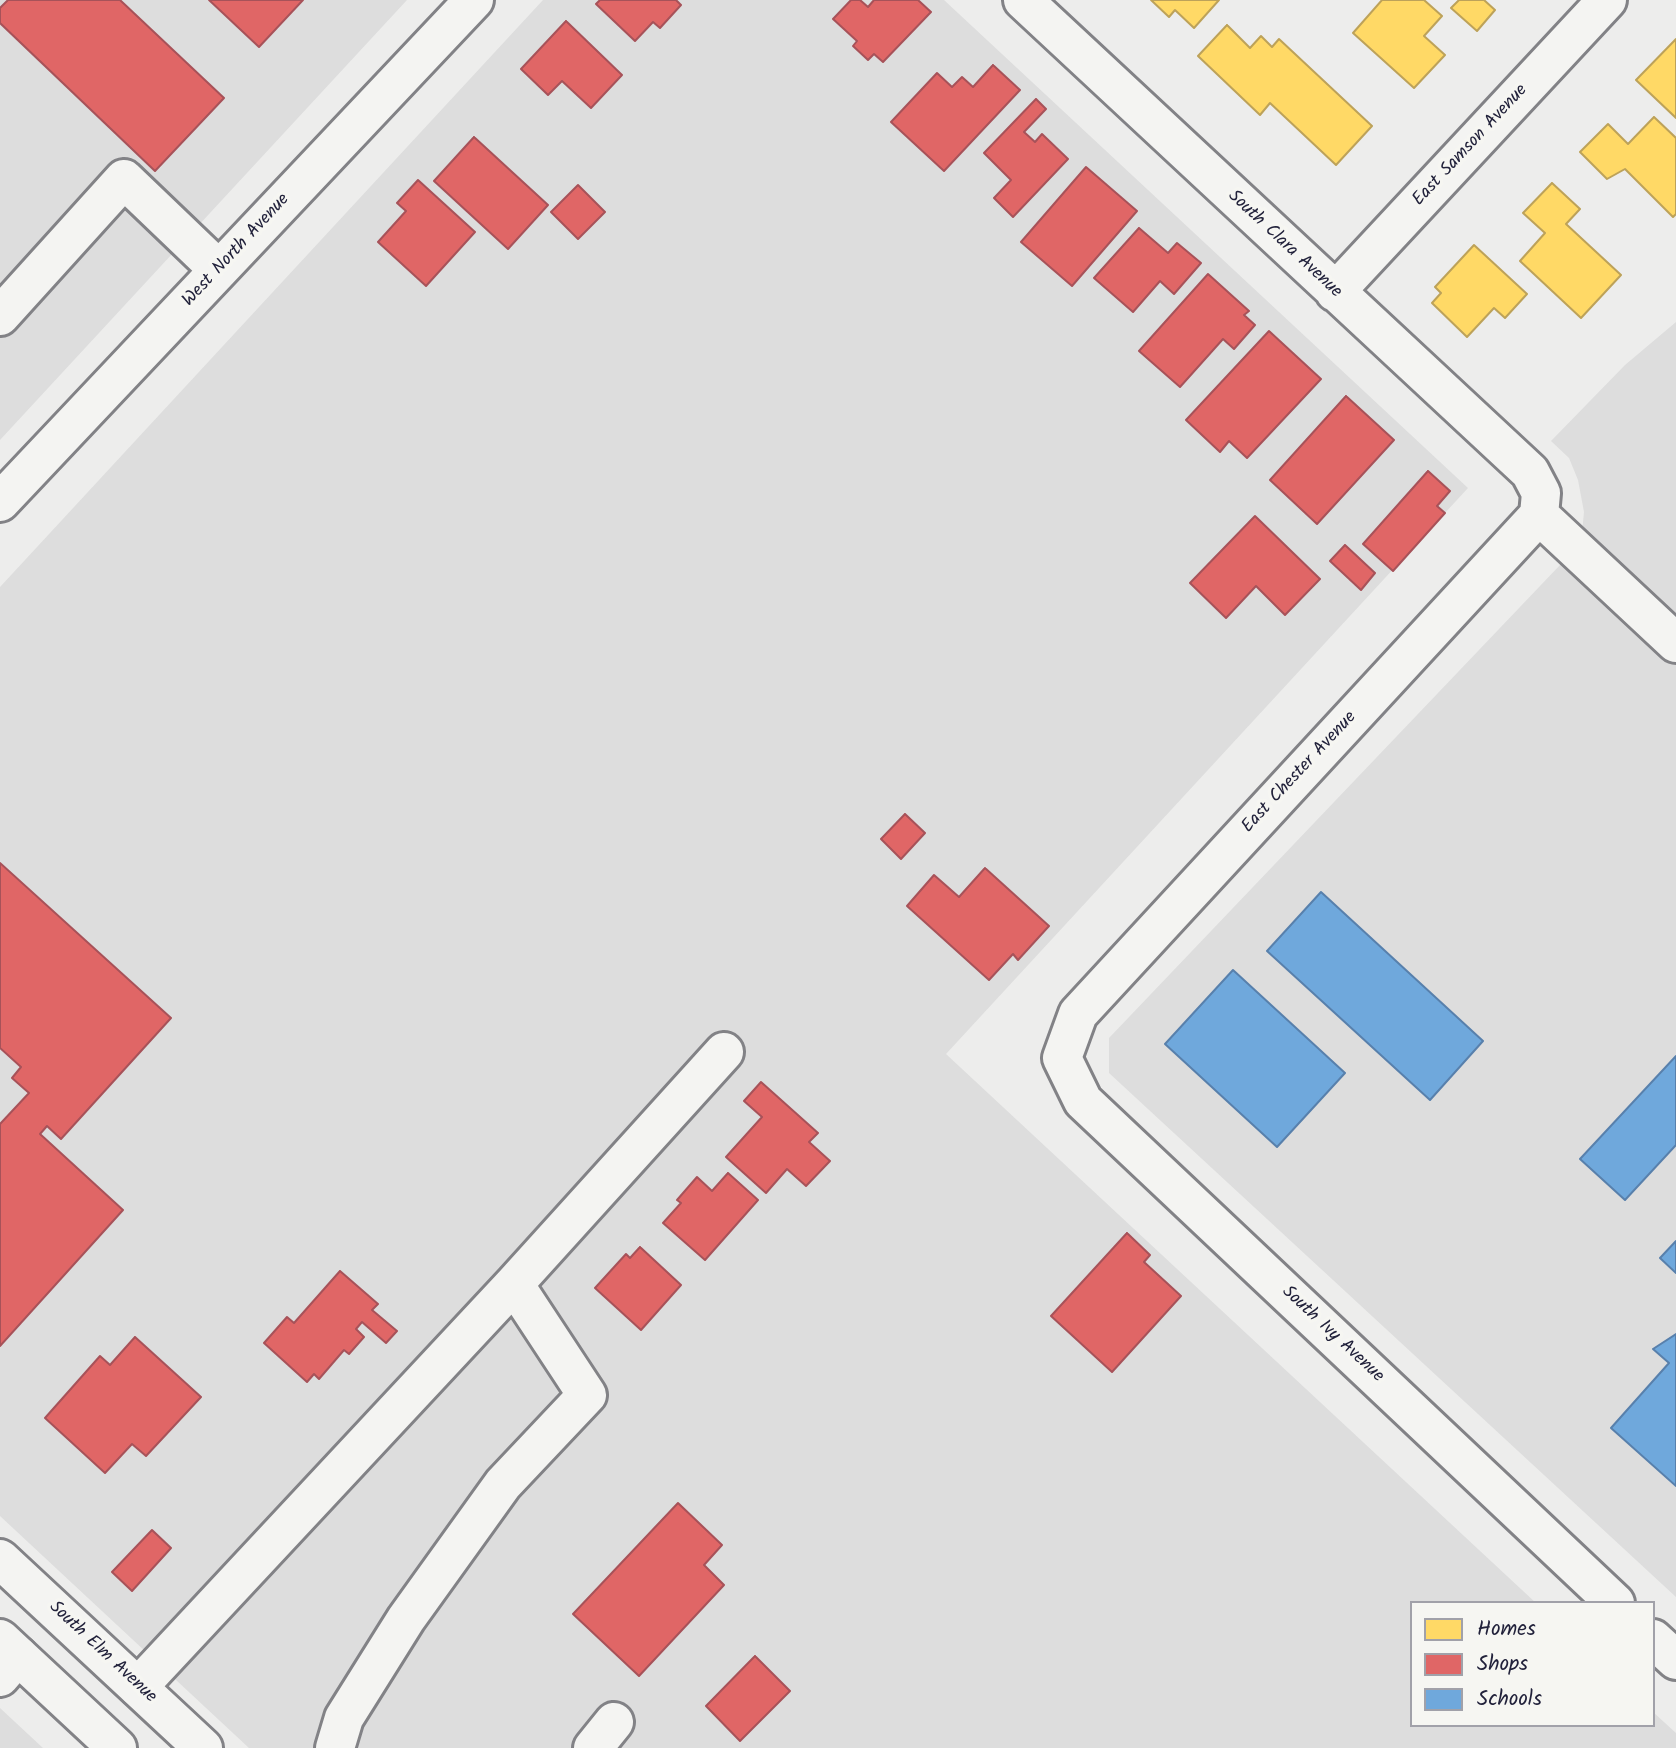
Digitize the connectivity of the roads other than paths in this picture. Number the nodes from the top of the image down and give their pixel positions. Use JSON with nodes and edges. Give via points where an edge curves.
{"nodes":[{"id":1,"x":474,"y":0,"type":"edge"},
{"id":2,"x":1023,"y":0,"type":"edge"},
{"id":3,"x":1607,"y":0,"type":"edge"},
{"id":4,"x":219,"y":270,"type":"junction"},
{"id":5,"x":1335,"y":292,"type":"junction"},
{"id":6,"x":0,"y":316,"type":"edge"},
{"id":7,"x":0,"y":502,"type":"edge"},
{"id":8,"x":1540,"y":504,"type":"junction"},
{"id":9,"x":1676,"y":643,"type":"edge"},
{"id":10,"x":724,"y":1052,"type":"dead end"},
{"id":11,"x":1062,"y":1058,"type":"joint"},
{"id":12,"x":514,"y":1284,"type":"junction"},
{"id":13,"x":0,"y":1559,"type":"edge"},
{"id":14,"x":1613,"y":1601,"type":"edge"},
{"id":15,"x":1655,"y":1641,"type":"edge"},
{"id":16,"x":6,"y":1657,"type":"edge"},
{"id":17,"x":1676,"y":1660,"type":"edge"},
{"id":18,"x":138,"y":1687,"type":"junction"},
{"id":19,"x":117,"y":1748,"type":"edge"},
{"id":20,"x":203,"y":1748,"type":"edge"},
{"id":21,"x":335,"y":1748,"type":"edge"}],
"edges":[{"from":1,"to":4,"type":"street","name":"West North Avenue"},
{"from":2,"to":5,"type":"street","name":"South Clara Avenue"},
{"from":3,"to":5,"type":"street","name":"East Samson Avenue"},
{"from":4,"to":6,"type":"street","via":[[124,179]]},
{"from":4,"to":7,"type":"street","name":"West North Avenue"},
{"from":5,"to":8,"type":"street","name":"South Clara Avenue","via":[[1530,472]]},
{"from":8,"to":9,"type":"street","name":"South Clara Avenue"},
{"from":8,"to":11,"type":"street","name":"East Chester Avenue","via":[[1078,1014]]},
{"from":10,"to":12,"type":"street"},
{"from":11,"to":14,"type":"street","name":"South Ivy Avenue","via":[[1083,1101]]},
{"from":12,"to":18,"type":"street"},
{"from":12,"to":21,"type":"street","via":[[587,1395],[503,1484],[406,1619],[344,1718]]},
{"from":13,"to":18,"type":"street","name":"South Elm Avenue"},
{"from":15,"to":17,"type":"street"},
{"from":16,"to":19,"type":"street"},
{"from":18,"to":20,"type":"street","name":"South Elm Avenue"}]}
